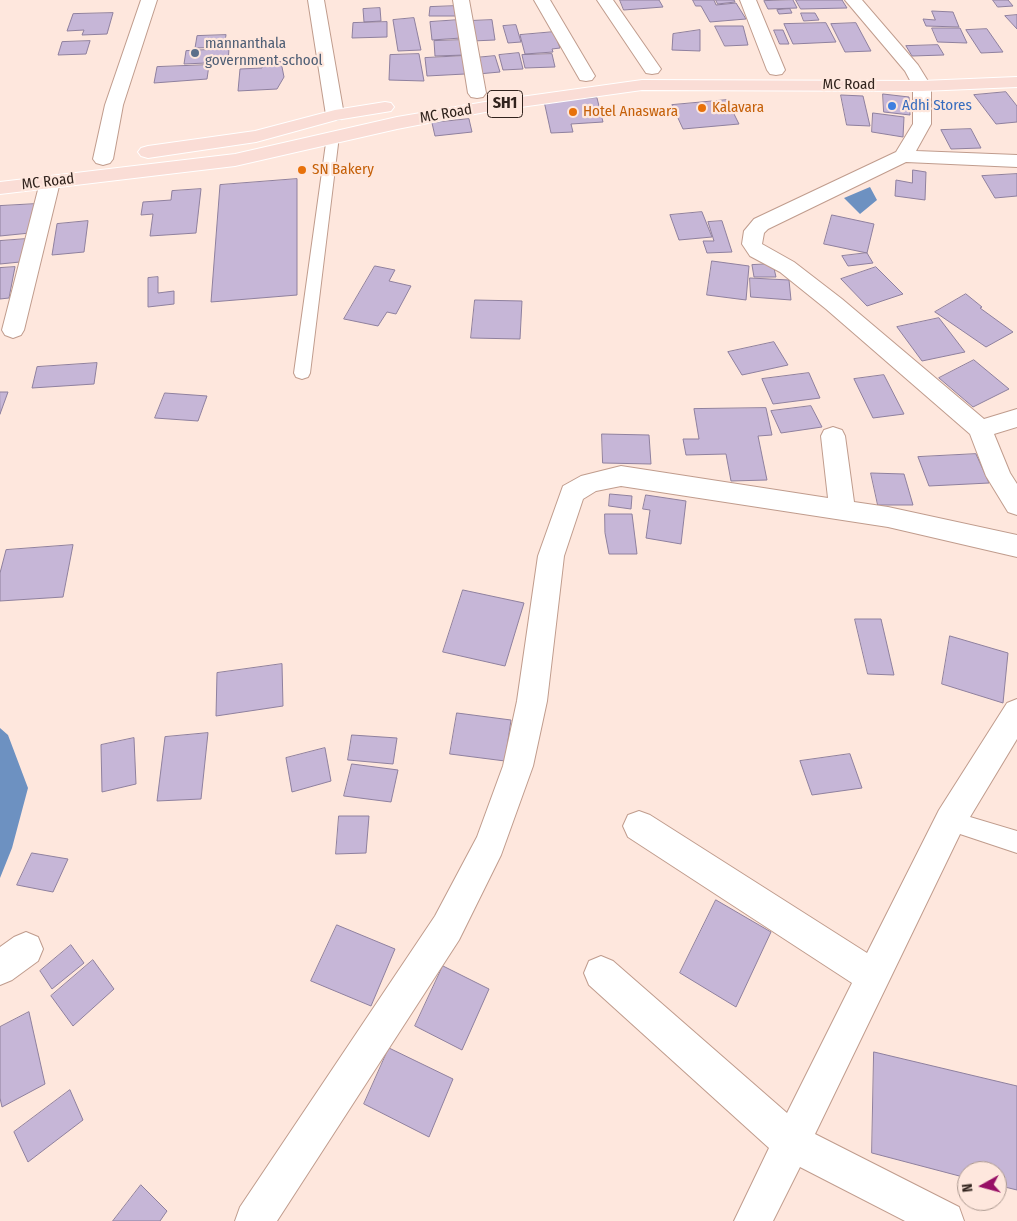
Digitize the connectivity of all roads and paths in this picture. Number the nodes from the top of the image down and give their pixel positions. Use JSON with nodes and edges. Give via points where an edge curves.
{"nodes":[{"id":1,"x":149,"y":0,"type":"edge"},
{"id":2,"x":316,"y":0,"type":"edge"},
{"id":3,"x":461,"y":0,"type":"edge"},
{"id":4,"x":542,"y":0,"type":"edge"},
{"id":5,"x":605,"y":0,"type":"edge"},
{"id":6,"x":748,"y":0,"type":"edge"},
{"id":7,"x":853,"y":0,"type":"edge"},
{"id":8,"x":652,"y":69,"type":"junction"},
{"id":9,"x":776,"y":70,"type":"junction"},
{"id":10,"x":922,"y":74,"type":"junction"},
{"id":11,"x":586,"y":76,"type":"junction"},
{"id":12,"x":1017,"y":82,"type":"edge"},
{"id":13,"x":481,"y":100,"type":"junction"},
{"id":14,"x":335,"y":115,"type":"junction"},
{"id":15,"x":333,"y":136,"type":"junction"},
{"id":16,"x":903,"y":156,"type":"junction"},
{"id":17,"x":103,"y":159,"type":"junction"},
{"id":18,"x":1017,"y":161,"type":"edge"},
{"id":19,"x":0,"y":171,"type":"edge"},
{"id":20,"x":50,"y":182,"type":"junction"},
{"id":21,"x":0,"y":188,"type":"edge"},
{"id":22,"x":13,"y":330,"type":"dead end"},
{"id":23,"x":302,"y":373,"type":"dead end"},
{"id":24,"x":1017,"y":418,"type":"edge"},
{"id":25,"x":980,"y":429,"type":"junction"},
{"id":26,"x":833,"y":436,"type":"dead end"},
{"id":27,"x":1017,"y":506,"type":"edge"},
{"id":28,"x":842,"y":510,"type":"junction"},
{"id":29,"x":1017,"y":546,"type":"edge"},
{"id":30,"x":1017,"y":712,"type":"edge"},
{"id":31,"x":950,"y":821,"type":"junction"},
{"id":32,"x":640,"y":826,"type":"dead end"},
{"id":33,"x":1017,"y":842,"type":"edge"},
{"id":34,"x":26,"y":949,"type":"dead end"},
{"id":35,"x":0,"y":968,"type":"edge"},
{"id":36,"x":601,"y":973,"type":"dead end"},
{"id":37,"x":873,"y":977,"type":"junction"},
{"id":38,"x":791,"y":1142,"type":"junction"},
{"id":39,"x":254,"y":1221,"type":"edge"},
{"id":40,"x":753,"y":1221,"type":"edge"},
{"id":41,"x":945,"y":1221,"type":"edge"}],
"edges":[{"from":1,"to":17,"type":"street","via":[[114,105]]},
{"from":2,"to":14,"type":"street"},
{"from":3,"to":13,"type":"street"},
{"from":4,"to":11,"type":"street"},
{"from":5,"to":8,"type":"street"},
{"from":6,"to":9,"type":"street"},
{"from":7,"to":10,"type":"street"},
{"from":8,"to":9,"type":"main road","name":"MC Road","number":"SH1"},
{"from":8,"to":11,"type":"main road","name":"MC Road","number":"SH1"},
{"from":9,"to":10,"type":"main road","name":"MC Road","number":"SH1"},
{"from":10,"to":12,"type":"main road","name":"MC Road","number":"SH1"},
{"from":10,"to":13,"type":"main road","name":"MC Road","number":"SH1","via":[[642,85]]},
{"from":10,"to":16,"type":"street","via":[[922,124]]},
{"from":11,"to":13,"type":"main road","name":"MC Road","number":"SH1"},
{"from":13,"to":14,"type":"main road","name":"MC Road","number":"SH1"},
{"from":13,"to":15,"type":"main road","name":"MC Road","number":"SH1"},
{"from":14,"to":17,"type":"main road","name":"MC Road","number":"SH1","via":[[256,136]]},
{"from":15,"to":20,"type":"main road","name":"MC Road","number":"SH1","via":[[235,160]]},
{"from":15,"to":23,"type":"lane"},
{"from":16,"to":18,"type":"street"},
{"from":16,"to":25,"type":"street","via":[[761,224],[754,230],[752,244],[757,251],[787,267],[834,304]]},
{"from":17,"to":19,"type":"main road","name":"MC Road","number":"SH1"},
{"from":20,"to":21,"type":"main road","name":"MC Road","number":"SH1"},
{"from":20,"to":22,"type":"street"},
{"from":24,"to":25,"type":"street"},
{"from":25,"to":27,"type":"street","via":[[999,476]]},
{"from":26,"to":28,"type":"street"},
{"from":28,"to":29,"type":"street"},
{"from":28,"to":39,"type":"street","via":[[621,476],[590,484],[572,493],[551,556],[532,701],[518,766],[490,844],[447,928]]},
{"from":30,"to":31,"type":"street"},
{"from":31,"to":33,"type":"lane"},
{"from":31,"to":37,"type":"street"},
{"from":32,"to":37,"type":"street"},
{"from":34,"to":35,"type":"street"},
{"from":36,"to":38,"type":"street"},
{"from":37,"to":38,"type":"street"},
{"from":38,"to":40,"type":"street"},
{"from":38,"to":41,"type":"street"}]}
